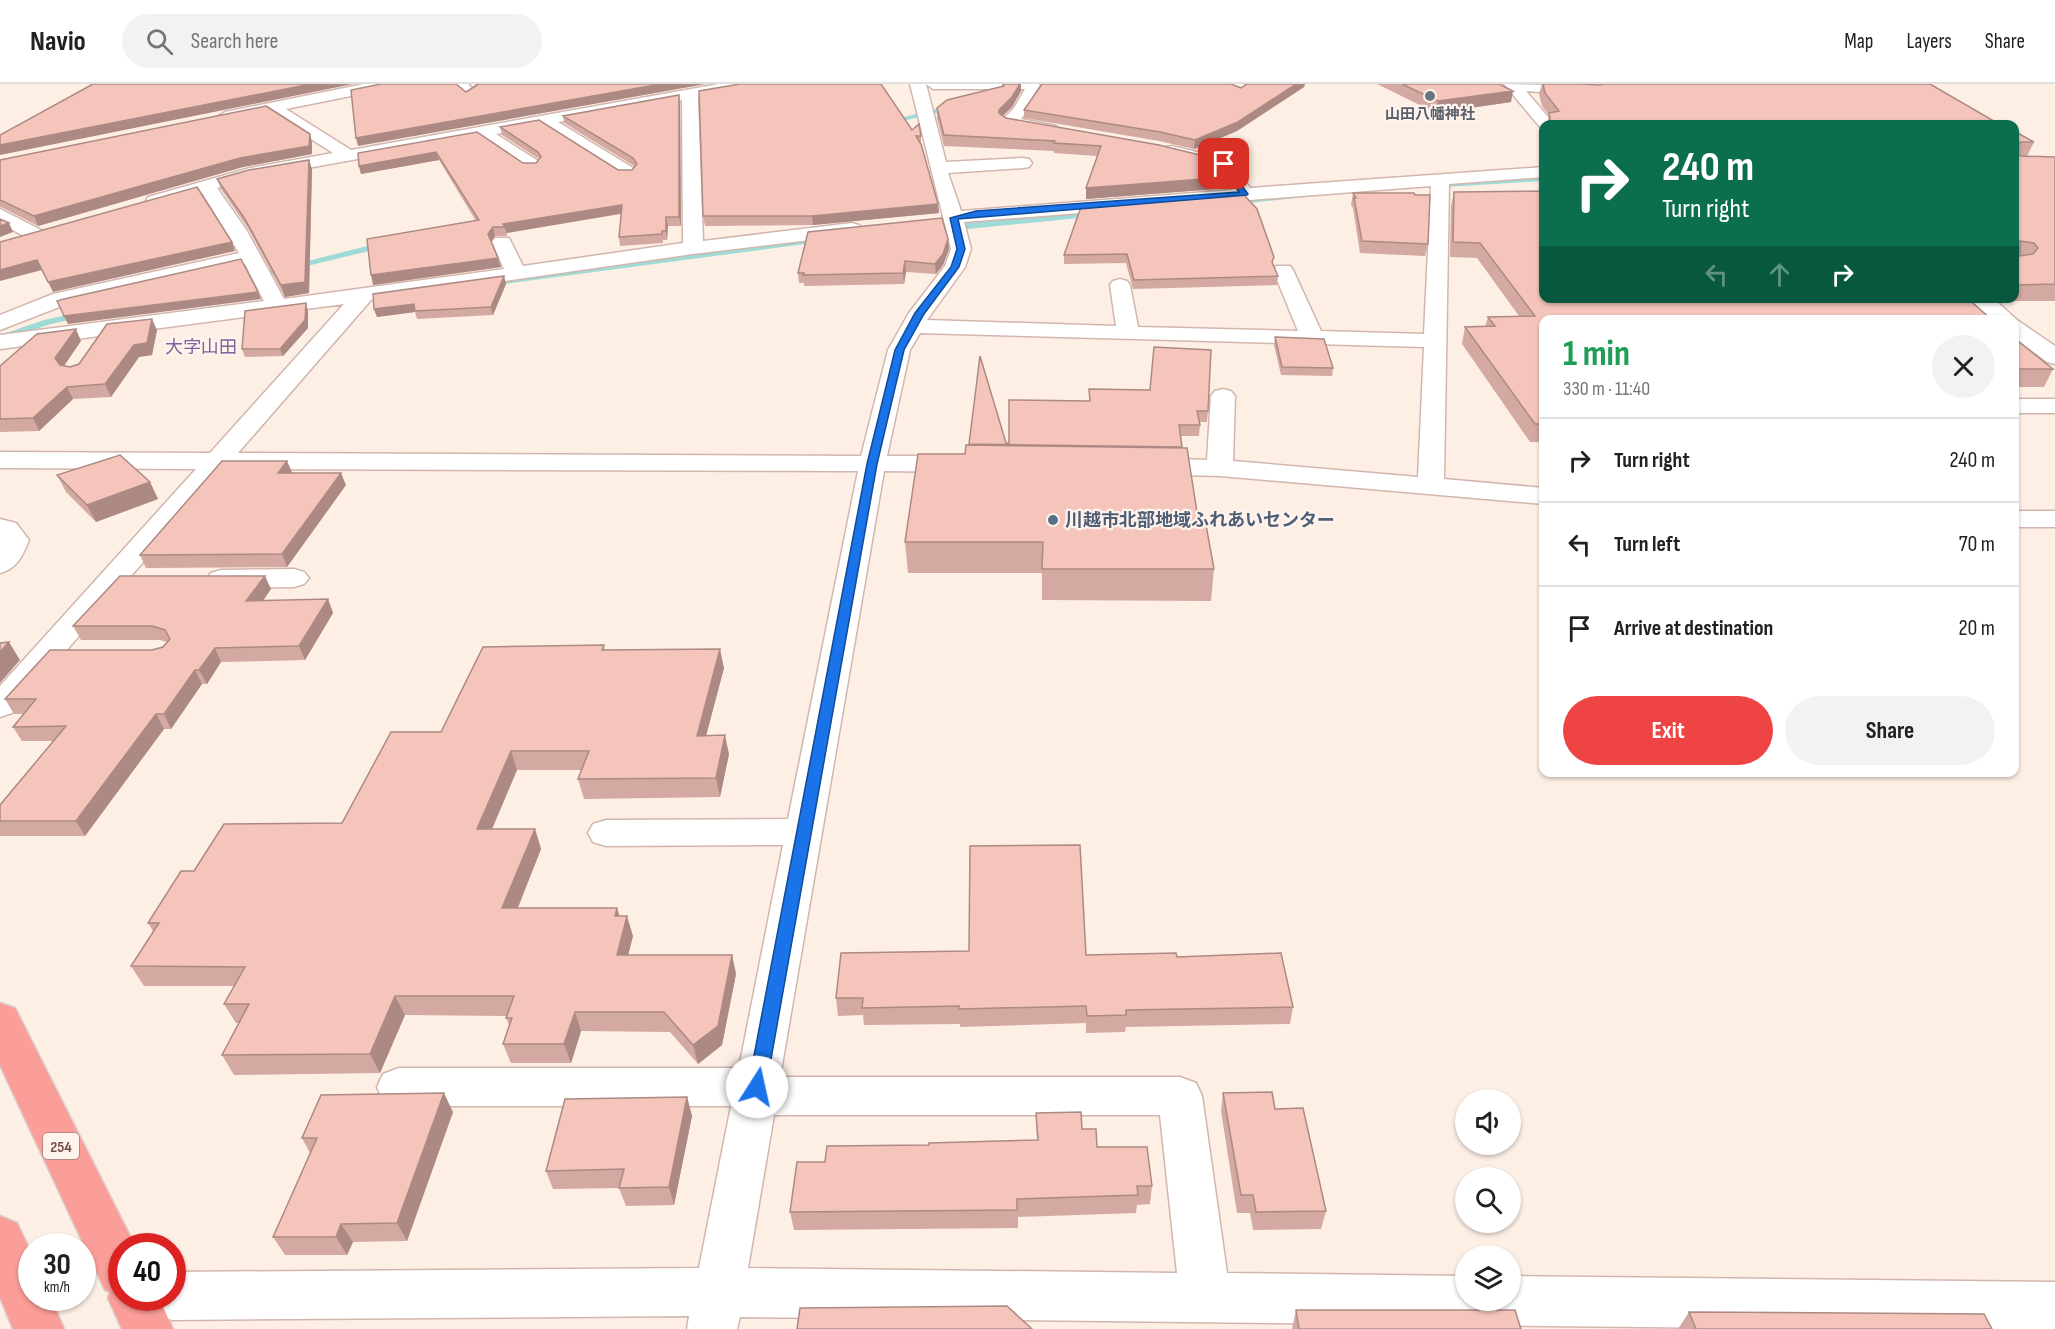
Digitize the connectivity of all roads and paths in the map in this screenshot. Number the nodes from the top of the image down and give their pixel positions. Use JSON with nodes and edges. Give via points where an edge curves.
{"nodes":[{"id":1,"x":386,"y":84,"type":"edge"},
{"id":2,"x":744,"y":84,"type":"edge"},
{"id":3,"x":918,"y":84,"type":"edge"},
{"id":4,"x":933,"y":84,"type":"edge"},
{"id":5,"x":1028,"y":84,"type":"edge"},
{"id":6,"x":1608,"y":84,"type":"edge"},
{"id":7,"x":1513,"y":85,"type":"edge"},
{"id":8,"x":710,"y":87,"type":"edge"},
{"id":9,"x":690,"y":94,"type":"junction"},
{"id":10,"x":555,"y":100,"type":"edge"},
{"id":11,"x":272,"y":107,"type":"junction"},
{"id":12,"x":468,"y":115,"type":"edge"},
{"id":13,"x":574,"y":115,"type":"junction"},
{"id":14,"x":206,"y":120,"type":"edge"},
{"id":15,"x":543,"y":120,"type":"junction"},
{"id":16,"x":1543,"y":120,"type":"edge"},
{"id":17,"x":484,"y":131,"type":"junction"},
{"id":18,"x":1068,"y":133,"type":"edge"},
{"id":19,"x":1159,"y":148,"type":"edge"},
{"id":20,"x":348,"y":155,"type":"junction"},
{"id":21,"x":1023,"y":163,"type":"dead end"},
{"id":22,"x":532,"y":165,"type":"edge"},
{"id":23,"x":939,"y":168,"type":"junction"},
{"id":24,"x":627,"y":172,"type":"edge"},
{"id":25,"x":1539,"y":172,"type":"edge"},
{"id":26,"x":1480,"y":176,"type":"junction"},
{"id":27,"x":1440,"y":179,"type":"junction"},
{"id":28,"x":206,"y":186,"type":"junction"},
{"id":29,"x":1493,"y":191,"type":"edge"},
{"id":30,"x":1244,"y":194,"type":"junction"},
{"id":31,"x":138,"y":206,"type":"edge"},
{"id":32,"x":0,"y":215,"type":"edge"},
{"id":33,"x":954,"y":219,"type":"junction"},
{"id":34,"x":931,"y":222,"type":"edge"},
{"id":35,"x":875,"y":227,"type":"edge"},
{"id":36,"x":502,"y":242,"type":"edge"},
{"id":37,"x":9,"y":243,"type":"edge"},
{"id":38,"x":693,"y":248,"type":"junction"},
{"id":39,"x":250,"y":257,"type":"junction"},
{"id":40,"x":1283,"y":270,"type":"dead end"},
{"id":41,"x":516,"y":273,"type":"junction"},
{"id":42,"x":1120,"y":285,"type":"dead end"},
{"id":43,"x":364,"y":295,"type":"junction"},
{"id":44,"x":1984,"y":303,"type":"edge"},
{"id":45,"x":278,"y":307,"type":"junction"},
{"id":46,"x":2000,"y":315,"type":"edge"},
{"id":47,"x":0,"y":323,"type":"edge"},
{"id":48,"x":913,"y":326,"type":"junction"},
{"id":49,"x":2019,"y":326,"type":"edge"},
{"id":50,"x":105,"y":328,"type":"junction"},
{"id":51,"x":2019,"y":330,"type":"edge"},
{"id":52,"x":2055,"y":330,"type":"edge"},
{"id":53,"x":1128,"y":333,"type":"junction"},
{"id":54,"x":1312,"y":337,"type":"junction"},
{"id":55,"x":1435,"y":341,"type":"junction"},
{"id":56,"x":0,"y":342,"type":"edge"},
{"id":57,"x":87,"y":354,"type":"edge"},
{"id":58,"x":2055,"y":357,"type":"edge"},
{"id":59,"x":1223,"y":396,"type":"dead end"},
{"id":60,"x":2019,"y":406,"type":"edge"},
{"id":61,"x":2055,"y":406,"type":"edge"},
{"id":62,"x":0,"y":460,"type":"edge"},
{"id":63,"x":217,"y":462,"type":"junction"},
{"id":64,"x":872,"y":464,"type":"junction"},
{"id":65,"x":990,"y":464,"type":"edge"},
{"id":66,"x":1118,"y":465,"type":"edge"},
{"id":67,"x":1220,"y":468,"type":"junction"},
{"id":68,"x":1431,"y":484,"type":"junction"},
{"id":69,"x":1539,"y":495,"type":"edge"},
{"id":70,"x":2019,"y":519,"type":"edge"},
{"id":71,"x":2055,"y":519,"type":"edge"},
{"id":72,"x":0,"y":527,"type":"edge"},
{"id":73,"x":0,"y":564,"type":"edge"},
{"id":74,"x":294,"y":578,"type":"dead end"},
{"id":75,"x":114,"y":579,"type":"junction"},
{"id":76,"x":150,"y":579,"type":"edge"},
{"id":77,"x":198,"y":579,"type":"edge"},
{"id":78,"x":48,"y":652,"type":"junction"},
{"id":79,"x":81,"y":652,"type":"edge"},
{"id":80,"x":0,"y":706,"type":"edge"},
{"id":81,"x":804,"y":832,"type":"junction"},
{"id":82,"x":606,"y":833,"type":"dead end"},
{"id":83,"x":0,"y":1020,"type":"edge"},
{"id":84,"x":399,"y":1087,"type":"dead end"},
{"id":85,"x":756,"y":1091,"type":"junction"},
{"id":86,"x":0,"y":1239,"type":"edge"},
{"id":87,"x":108,"y":1244,"type":"edge"},
{"id":88,"x":18,"y":1294,"type":"edge"},
{"id":89,"x":186,"y":1296,"type":"edge"},
{"id":90,"x":1205,"y":1297,"type":"junction"},
{"id":91,"x":2055,"y":1307,"type":"edge"},
{"id":92,"x":716,"y":1310,"type":"edge"},
{"id":93,"x":139,"y":1311,"type":"edge"},
{"id":94,"x":1584,"y":1316,"type":"edge"},
{"id":95,"x":2011,"y":1318,"type":"edge"},
{"id":96,"x":148,"y":1329,"type":"edge"}],
"edges":[{"from":1,"to":11,"type":"street"},
{"from":2,"to":8,"type":"street"},
{"from":3,"to":23,"type":"street"},
{"from":4,"to":5,"type":"street"},
{"from":5,"to":18,"type":"street","via":[[1033,90],[1009,121]]},
{"from":6,"to":7,"type":"street","via":[[1610,88],[1596,91]]},
{"from":7,"to":16,"type":"street"},
{"from":8,"to":9,"type":"street"},
{"from":9,"to":13,"type":"street"},
{"from":9,"to":38,"type":"street"},
{"from":10,"to":13,"type":"street"},
{"from":11,"to":14,"type":"street"},
{"from":11,"to":20,"type":"street"},
{"from":12,"to":17,"type":"street"},
{"from":13,"to":15,"type":"street"},
{"from":15,"to":17,"type":"street"},
{"from":15,"to":24,"type":"street"},
{"from":17,"to":20,"type":"street"},
{"from":17,"to":22,"type":"street"},
{"from":19,"to":30,"type":"street","via":[[1224,164]]},
{"from":20,"to":28,"type":"street","via":[[290,162]]},
{"from":21,"to":23,"type":"street"},
{"from":23,"to":33,"type":"street"},
{"from":25,"to":26,"type":"street"},
{"from":26,"to":27,"type":"street"},
{"from":26,"to":29,"type":"street"},
{"from":27,"to":30,"type":"street"},
{"from":27,"to":55,"type":"street"},
{"from":28,"to":31,"type":"street"},
{"from":28,"to":39,"type":"street"},
{"from":30,"to":33,"type":"street","via":[[976,214]]},
{"from":32,"to":37,"type":"street","via":[[41,234]]},
{"from":33,"to":34,"type":"street"},
{"from":33,"to":48,"type":"street","via":[[961,249],[955,267]]},
{"from":35,"to":38,"type":"street"},
{"from":36,"to":41,"type":"street"},
{"from":38,"to":41,"type":"street"},
{"from":39,"to":45,"type":"street"},
{"from":39,"to":47,"type":"street","via":[[61,299]]},
{"from":40,"to":54,"type":"street"},
{"from":41,"to":43,"type":"street"},
{"from":42,"to":53,"type":"street"},
{"from":43,"to":45,"type":"street"},
{"from":43,"to":63,"type":"street"},
{"from":44,"to":46,"type":"street"},
{"from":45,"to":50,"type":"street"},
{"from":48,"to":53,"type":"street"},
{"from":48,"to":64,"type":"street","via":[[899,350]]},
{"from":49,"to":52,"type":"street"},
{"from":50,"to":56,"type":"street"},
{"from":50,"to":57,"type":"street"},
{"from":51,"to":58,"type":"street"},
{"from":53,"to":54,"type":"street"},
{"from":54,"to":55,"type":"street"},
{"from":55,"to":68,"type":"street"},
{"from":59,"to":67,"type":"street"},
{"from":60,"to":61,"type":"street"},
{"from":62,"to":63,"type":"street"},
{"from":63,"to":64,"type":"street"},
{"from":63,"to":75,"type":"street"},
{"from":64,"to":65,"type":"street"},
{"from":64,"to":81,"type":"street"},
{"from":66,"to":67,"type":"street"},
{"from":67,"to":68,"type":"street"},
{"from":68,"to":69,"type":"street"},
{"from":70,"to":71,"type":"street"},
{"from":72,"to":73,"type":"street","via":[[15,540]]},
{"from":74,"to":77,"type":"street"},
{"from":75,"to":76,"type":"street"},
{"from":75,"to":78,"type":"street"},
{"from":78,"to":79,"type":"street"},
{"from":78,"to":80,"type":"street"},
{"from":81,"to":82,"type":"street"},
{"from":81,"to":85,"type":"street"},
{"from":83,"to":87,"type":"highway","number":"254"},
{"from":84,"to":85,"type":"street"},
{"from":85,"to":90,"type":"street","via":[[1180,1096]]},
{"from":85,"to":92,"type":"street"},
{"from":86,"to":88,"type":"highway"},
{"from":89,"to":92,"type":"street"},
{"from":90,"to":92,"type":"street"},
{"from":90,"to":94,"type":"street"},
{"from":91,"to":95,"type":"street"},
{"from":93,"to":96,"type":"highway"},
{"from":94,"to":95,"type":"street"}]}
